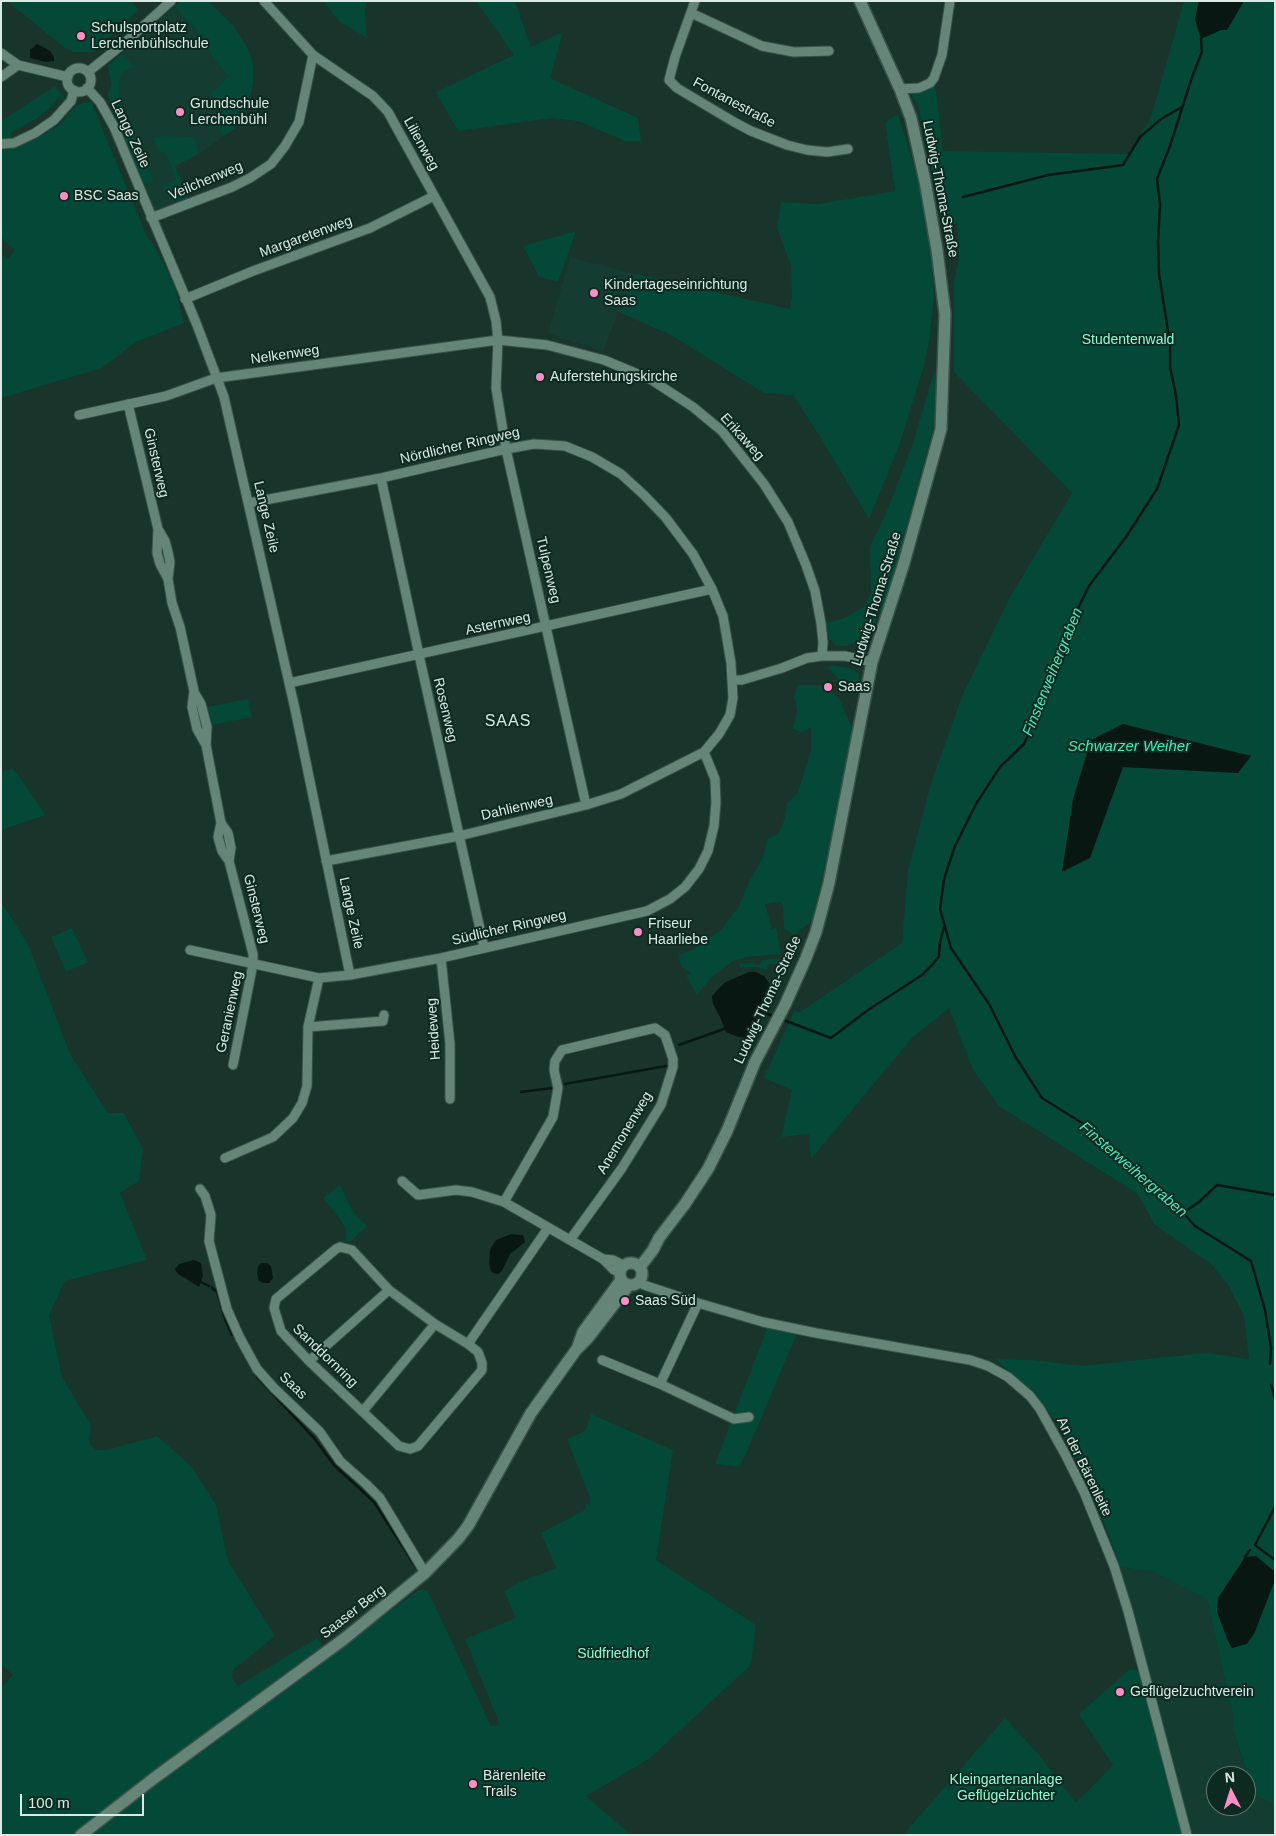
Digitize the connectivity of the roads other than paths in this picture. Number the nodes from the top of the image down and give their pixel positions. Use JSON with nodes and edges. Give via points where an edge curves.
{"nodes":[{"id":1,"x":171,"y":1,"type":"edge"},
{"id":2,"x":264,"y":1,"type":"edge"},
{"id":3,"x":696,"y":1,"type":"edge"},
{"id":4,"x":860,"y":1,"type":"edge"},
{"id":5,"x":950,"y":1,"type":"edge"},
{"id":6,"x":691,"y":13,"type":"junction"},
{"id":7,"x":829,"y":51,"type":"dead end"},
{"id":8,"x":1,"y":53,"type":"edge"},
{"id":9,"x":313,"y":55,"type":"junction"},
{"id":10,"x":18,"y":64,"type":"junction"},
{"id":11,"x":88,"y":72,"type":"junction"},
{"id":12,"x":1,"y":77,"type":"edge"},
{"id":13,"x":68,"y":77,"type":"junction"},
{"id":14,"x":88,"y":88,"type":"junction"},
{"id":15,"x":900,"y":89,"type":"junction"},
{"id":16,"x":74,"y":90,"type":"junction"},
{"id":17,"x":1,"y":144,"type":"edge"},
{"id":18,"x":848,"y":149,"type":"dead end"},
{"id":19,"x":434,"y":196,"type":"junction"},
{"id":20,"x":151,"y":218,"type":"junction"},
{"id":21,"x":185,"y":299,"type":"junction"},
{"id":22,"x":498,"y":340,"type":"junction"},
{"id":23,"x":216,"y":378,"type":"junction"},
{"id":24,"x":128,"y":404,"type":"junction"},
{"id":25,"x":79,"y":414,"type":"dead end"},
{"id":26,"x":506,"y":449,"type":"junction"},
{"id":27,"x":381,"y":478,"type":"junction"},
{"id":28,"x":249,"y":503,"type":"junction"},
{"id":29,"x":712,"y":589,"type":"junction"},
{"id":30,"x":547,"y":627,"type":"junction"},
{"id":31,"x":419,"y":655,"type":"junction"},
{"id":32,"x":822,"y":656,"type":"junction"},
{"id":33,"x":872,"y":662,"type":"junction"},
{"id":34,"x":732,"y":680,"type":"junction"},
{"id":35,"x":289,"y":683,"type":"junction"},
{"id":36,"x":704,"y":752,"type":"junction"},
{"id":37,"x":586,"y":805,"type":"junction"},
{"id":38,"x":459,"y":836,"type":"junction"},
{"id":39,"x":326,"y":861,"type":"junction"},
{"id":40,"x":484,"y":947,"type":"junction"},
{"id":41,"x":190,"y":950,"type":"dead end"},
{"id":42,"x":441,"y":958,"type":"junction"},
{"id":43,"x":253,"y":964,"type":"junction"},
{"id":44,"x":350,"y":975,"type":"junction"},
{"id":45,"x":319,"y":978,"type":"junction"},
{"id":46,"x":384,"y":1015,"type":"dead end"},
{"id":47,"x":308,"y":1027,"type":"junction"},
{"id":48,"x":233,"y":1065,"type":"dead end"},
{"id":49,"x":450,"y":1099,"type":"dead end"},
{"id":50,"x":224,"y":1158,"type":"dead end"},
{"id":51,"x":402,"y":1181,"type":"dead end"},
{"id":52,"x":200,"y":1189,"type":"dead end"},
{"id":53,"x":504,"y":1202,"type":"junction"},
{"id":54,"x":548,"y":1228,"type":"junction"},
{"id":55,"x":570,"y":1240,"type":"junction"},
{"id":56,"x":629,"y":1274,"type":"junction"},
{"id":57,"x":389,"y":1290,"type":"junction"},
{"id":58,"x":698,"y":1303,"type":"junction"},
{"id":59,"x":435,"y":1324,"type":"junction"},
{"id":60,"x":468,"y":1344,"type":"junction"},
{"id":61,"x":602,"y":1360,"type":"dead end"},
{"id":62,"x":309,"y":1362,"type":"junction"},
{"id":63,"x":660,"y":1384,"type":"junction"},
{"id":64,"x":363,"y":1412,"type":"junction"},
{"id":65,"x":749,"y":1417,"type":"dead end"},
{"id":66,"x":425,"y":1574,"type":"junction"},
{"id":67,"x":81,"y":1835,"type":"edge"},
{"id":68,"x":1187,"y":1835,"type":"edge"}],
"edges":[{"from":1,"to":11,"type":"street"},
{"from":2,"to":9,"type":"street","name":"Lilienweg"},
{"from":3,"to":6,"type":"street"},
{"from":4,"to":15,"type":"street","name":"Ludwig-Thoma-Straße"},
{"from":5,"to":15,"type":"street","via":[[942,55],[934,78],[919,88]]},
{"from":6,"to":7,"type":"street","via":[[762,46],[794,52]]},
{"from":6,"to":18,"type":"street","name":"Fontanestraße","via":[[669,80],[677,88],[751,131],[787,145],[827,152]]},
{"from":8,"to":10,"type":"street"},
{"from":9,"to":19,"type":"street","name":"Lilienweg","via":[[373,96],[388,112]]},
{"from":9,"to":20,"type":"street","name":"Veilchenweg","via":[[299,122],[271,164],[232,187]]},
{"from":10,"to":12,"type":"street"},
{"from":10,"to":13,"type":"street"},
{"from":11,"to":13,"type":"street","via":[[78,68]]},
{"from":11,"to":14,"type":"street","via":[[91,80]]},
{"from":13,"to":16,"type":"street","via":[[68,84]]},
{"from":14,"to":16,"type":"street"},
{"from":14,"to":20,"type":"street","name":"Lange Zeile","via":[[114,127]]},
{"from":15,"to":33,"type":"street","name":"Ludwig-Thoma-Straße","via":[[911,118],[925,181],[945,314],[941,429],[904,563]]},
{"from":16,"to":17,"type":"street","via":[[70,101],[54,120],[21,140]]},
{"from":19,"to":21,"type":"street","name":"Margaretenweg","via":[[370,228]]},
{"from":19,"to":22,"type":"street","name":"Lilienweg","via":[[490,297]]},
{"from":20,"to":21,"type":"street","name":"Lange Zeile"},
{"from":21,"to":23,"type":"street","name":"Lange Zeile"},
{"from":22,"to":23,"type":"street","name":"Nelkenweg"},
{"from":22,"to":26,"type":"street","name":"Tulpenweg","via":[[496,388]]},
{"from":22,"to":32,"type":"street","name":"Erikaweg","via":[[547,345],[604,360],[650,379],[722,431],[764,484],[788,522],[815,591]]},
{"from":23,"to":24,"type":"street","name":"Nelkenweg","via":[[166,396]]},
{"from":23,"to":28,"type":"street","name":"Lange Zeile","via":[[224,397]]},
{"from":24,"to":25,"type":"street","name":"Nelkenweg"},
{"from":24,"to":43,"type":"street","name":"Ginsterweg","via":[[158,529],[168,552],[168,579],[194,691],[192,707],[197,729],[206,745],[221,823],[218,837],[229,861]]},
{"from":26,"to":27,"type":"street","name":"Nördlicher Ringweg"},
{"from":26,"to":29,"type":"street","name":"Nördlicher Ringweg","via":[[534,444],[565,446],[620,474],[666,518],[693,554]]},
{"from":26,"to":30,"type":"street","name":"Tulpenweg"},
{"from":27,"to":28,"type":"street","name":"Nördlicher Ringweg"},
{"from":27,"to":31,"type":"street","name":"Rosenweg"},
{"from":28,"to":35,"type":"street","name":"Lange Zeile"},
{"from":29,"to":30,"type":"street","name":"Asternweg"},
{"from":29,"to":34,"type":"street","name":"Nördlicher Ringweg","via":[[723,616]]},
{"from":30,"to":31,"type":"street","name":"Asternweg"},
{"from":30,"to":37,"type":"street","name":"Tulpenweg"},
{"from":31,"to":35,"type":"street","name":"Asternweg"},
{"from":31,"to":38,"type":"street","name":"Rosenweg"},
{"from":32,"to":33,"type":"street","via":[[845,656]]},
{"from":32,"to":34,"type":"street","via":[[742,680]]},
{"from":33,"to":56,"type":"street","name":"Ludwig-Thoma-Straße","via":[[829,883],[806,958],[754,1062],[708,1169],[653,1250]]},
{"from":34,"to":36,"type":"street","name":"Nördlicher Ringweg","via":[[730,714]]},
{"from":35,"to":39,"type":"street","name":"Lange Zeile"},
{"from":36,"to":37,"type":"street","name":"Dahlienweg","via":[[621,794]]},
{"from":36,"to":40,"type":"street","name":"Südlicher Ringweg","via":[[715,778],[714,826],[700,869],[685,886],[647,910]]},
{"from":37,"to":38,"type":"street","name":"Dahlienweg"},
{"from":38,"to":39,"type":"street","name":"Dahlienweg"},
{"from":38,"to":40,"type":"street","name":"Rosenweg"},
{"from":39,"to":44,"type":"street","name":"Lange Zeile"},
{"from":40,"to":42,"type":"street","name":"Südlicher Ringweg"},
{"from":41,"to":43,"type":"street","name":"Südlicher Ringweg"},
{"from":42,"to":44,"type":"street","name":"Südlicher Ringweg"},
{"from":42,"to":49,"type":"street","name":"Heideweg","via":[[450,1044]]},
{"from":43,"to":45,"type":"street","name":"Südlicher Ringweg"},
{"from":43,"to":48,"type":"street","name":"Geranienweg"},
{"from":44,"to":45,"type":"street","name":"Südlicher Ringweg"},
{"from":45,"to":47,"type":"street"},
{"from":46,"to":47,"type":"street","via":[[383,1021]]},
{"from":47,"to":50,"type":"street","via":[[312,1087],[293,1118],[276,1134]]},
{"from":51,"to":53,"type":"street","via":[[418,1195],[456,1190]]},
{"from":52,"to":66,"type":"street","name":"Saas","via":[[211,1215],[209,1241],[228,1309],[257,1369],[310,1422],[340,1461],[380,1498]]},
{"from":53,"to":54,"type":"street"},
{"from":53,"to":55,"type":"street","name":"Anemonenweg","via":[[553,1117],[558,1088],[555,1061],[562,1050],[655,1028],[665,1035],[673,1059],[661,1104],[622,1168]]},
{"from":54,"to":55,"type":"street"},
{"from":54,"to":60,"type":"street"},
{"from":55,"to":56,"type":"street","via":[[603,1260],[613,1260]]},
{"from":56,"to":58,"type":"street","name":"An der Bärenleite","via":[[644,1285]]},
{"from":56,"to":66,"type":"street","name":"Saaser Berg","via":[[588,1338],[531,1412],[468,1526]]},
{"from":57,"to":59,"type":"street","name":"Sanddornring"},
{"from":57,"to":62,"type":"street"},
{"from":57,"to":62,"type":"street","name":"Sanddornring","via":[[352,1250],[340,1247],[276,1299],[274,1308],[281,1331]]},
{"from":58,"to":63,"type":"street"},
{"from":58,"to":68,"type":"street","name":"An der Bärenleite","via":[[763,1322],[970,1360],[1008,1377],[1030,1396],[1066,1454],[1114,1566]]},
{"from":59,"to":60,"type":"street","name":"Sanddornring"},
{"from":59,"to":64,"type":"street"},
{"from":60,"to":64,"type":"street","name":"Sanddornring","via":[[478,1352],[482,1370],[418,1446],[410,1449],[400,1446]]},
{"from":61,"to":63,"type":"street"},
{"from":62,"to":64,"type":"street","name":"Sanddornring"},
{"from":63,"to":65,"type":"street","via":[[734,1419]]},
{"from":66,"to":67,"type":"street","name":"Saaser Berg","via":[[344,1639]]}]}
